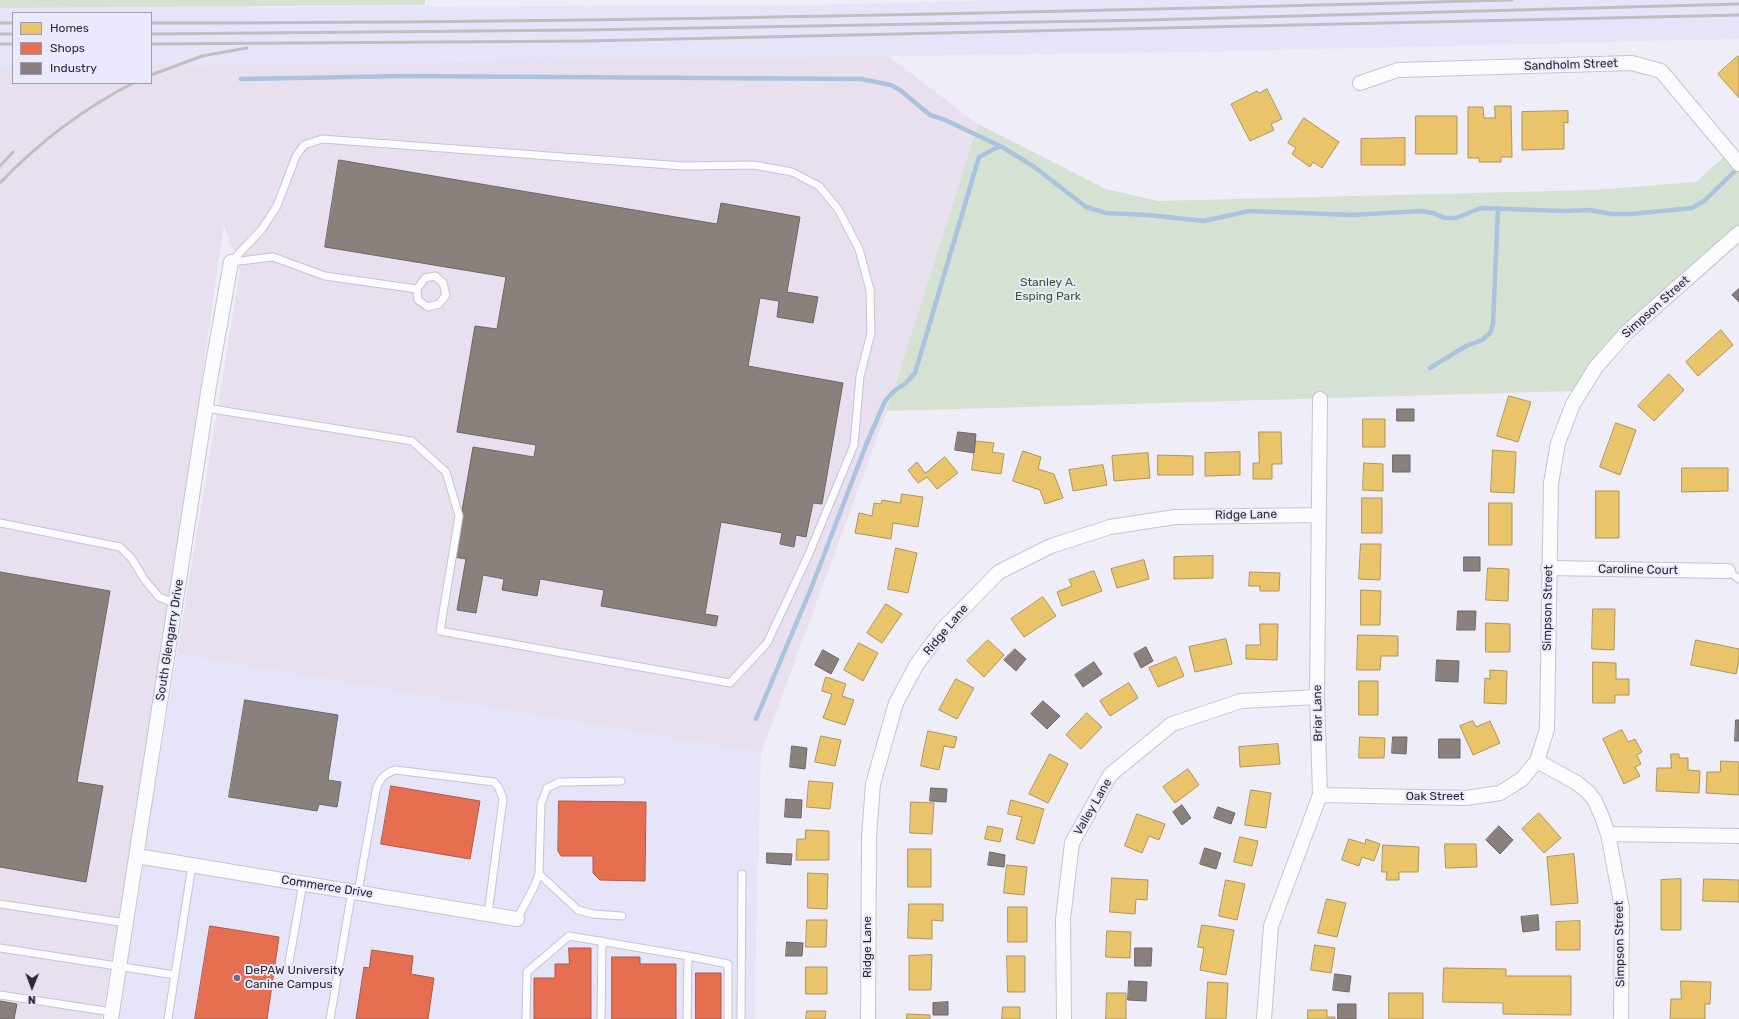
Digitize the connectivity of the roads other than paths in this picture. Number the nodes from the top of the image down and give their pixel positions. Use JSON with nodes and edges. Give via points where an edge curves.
{"nodes":[{"id":1,"x":1360,"y":83,"type":"dead end"},
{"id":2,"x":1739,"y":164,"type":"edge"},
{"id":3,"x":1739,"y":233,"type":"edge"},
{"id":4,"x":231,"y":262,"type":"junction"},
{"id":5,"x":417,"y":289,"type":"junction"},
{"id":6,"x":1320,"y":399,"type":"dead end"},
{"id":7,"x":206,"y":408,"type":"junction"},
{"id":8,"x":1319,"y":515,"type":"junction"},
{"id":9,"x":0,"y":523,"type":"edge"},
{"id":10,"x":1548,"y":568,"type":"junction"},
{"id":11,"x":1733,"y":575,"type":"edge"},
{"id":12,"x":176,"y":604,"type":"junction"},
{"id":13,"x":1317,"y":698,"type":"junction"},
{"id":14,"x":1537,"y":761,"type":"junction"},
{"id":15,"x":621,"y":781,"type":"dead end"},
{"id":16,"x":1320,"y":795,"type":"junction"},
{"id":17,"x":1608,"y":834,"type":"junction"},
{"id":18,"x":1739,"y":836,"type":"edge"},
{"id":19,"x":137,"y":856,"type":"junction"},
{"id":20,"x":192,"y":865,"type":"junction"},
{"id":21,"x":539,"y":874,"type":"junction"},
{"id":22,"x":742,"y":874,"type":"dead end"},
{"id":23,"x":303,"y":883,"type":"junction"},
{"id":24,"x":355,"y":892,"type":"junction"},
{"id":25,"x":0,"y":904,"type":"edge"},
{"id":26,"x":488,"y":914,"type":"junction"},
{"id":27,"x":622,"y":916,"type":"dead end"},
{"id":28,"x":517,"y":919,"type":"joint"},
{"id":29,"x":126,"y":923,"type":"junction"},
{"id":30,"x":602,"y":941,"type":"junction"},
{"id":31,"x":0,"y":948,"type":"edge"},
{"id":32,"x":688,"y":956,"type":"junction"},
{"id":33,"x":290,"y":962,"type":"dead end"},
{"id":34,"x":119,"y":966,"type":"junction"},
{"id":35,"x":175,"y":974,"type":"junction"},
{"id":36,"x":0,"y":995,"type":"edge"},
{"id":37,"x":111,"y":1015,"type":"edge"},
{"id":38,"x":168,"y":1019,"type":"edge"},
{"id":39,"x":330,"y":1019,"type":"edge"},
{"id":40,"x":526,"y":1019,"type":"edge"},
{"id":41,"x":601,"y":1019,"type":"edge"},
{"id":42,"x":687,"y":1019,"type":"edge"},
{"id":43,"x":728,"y":1019,"type":"edge"},
{"id":44,"x":741,"y":1019,"type":"edge"},
{"id":45,"x":868,"y":1019,"type":"edge"},
{"id":46,"x":1064,"y":1019,"type":"edge"},
{"id":47,"x":1264,"y":1019,"type":"edge"},
{"id":48,"x":1621,"y":1019,"type":"edge"}],
"edges":[{"from":1,"to":2,"type":"street","name":"Sandholm Street","via":[[1398,70],[1632,63],[1643,65],[1661,71]]},
{"from":3,"to":10,"type":"street","name":"Simpson Street","via":[[1627,332],[1596,367],[1573,404],[1558,443],[1550,483]]},
{"from":4,"to":5,"type":"lane","via":[[274,257],[325,276]]},
{"from":4,"to":7,"type":"street","name":"South Glengarry Drive"},
{"from":4,"to":7,"type":"lane","via":[[262,229],[277,206],[296,156],[304,145],[322,140],[683,166],[754,165],[792,172],[819,186],[838,209],[859,249],[870,290],[871,333],[860,376],[854,445],[808,556],[767,643],[730,683],[440,631],[460,516],[446,472],[412,441]]},
{"from":5,"to":5,"type":"lane","via":[[418,300],[428,307],[440,304],[446,295],[443,283],[435,276],[424,278]]},
{"from":6,"to":8,"type":"street","name":"Briar Lane"},
{"from":7,"to":12,"type":"street","name":"South Glengarry Drive"},
{"from":8,"to":13,"type":"street","name":"Briar Lane"},
{"from":8,"to":45,"type":"street","name":"Ridge Lane","via":[[1175,517],[1110,527],[1051,546],[998,572],[943,629],[917,664],[896,702],[873,784],[869,837]]},
{"from":9,"to":12,"type":"lane","via":[[120,547],[132,559],[159,597]]},
{"from":10,"to":11,"type":"street","name":"Caroline Court"},
{"from":10,"to":14,"type":"street","name":"Simpson Street","via":[[1547,729]]},
{"from":12,"to":19,"type":"street","name":"South Glengarry Drive"},
{"from":13,"to":16,"type":"street","name":"Briar Lane"},
{"from":13,"to":46,"type":"street","name":"Valley Lane","via":[[1241,701],[1172,724],[1110,775],[1072,843],[1063,919]]},
{"from":14,"to":16,"type":"street","name":"Oak Street","via":[[1522,779],[1500,793],[1466,798]]},
{"from":14,"to":17,"type":"street","name":"Simpson Street","via":[[1588,792],[1595,801]]},
{"from":15,"to":21,"type":"lane","via":[[560,782],[547,788],[541,804]]},
{"from":16,"to":47,"type":"street","name":"Briar Lane","via":[[1271,926]]},
{"from":17,"to":18,"type":"street"},
{"from":17,"to":48,"type":"street","name":"Simpson Street","via":[[1622,908]]},
{"from":19,"to":20,"type":"street","name":"Commerce Drive"},
{"from":19,"to":29,"type":"street","name":"South Glengarry Drive"},
{"from":20,"to":23,"type":"street","name":"Commerce Drive"},
{"from":20,"to":35,"type":"lane"},
{"from":21,"to":27,"type":"lane","via":[[578,910]]},
{"from":21,"to":28,"type":"lane"},
{"from":22,"to":44,"type":"lane"},
{"from":23,"to":24,"type":"street","name":"Commerce Drive"},
{"from":23,"to":33,"type":"lane"},
{"from":24,"to":26,"type":"street","name":"Commerce Drive"},
{"from":24,"to":26,"type":"lane","via":[[378,781],[386,774],[395,770],[494,782],[503,799]]},
{"from":24,"to":39,"type":"lane"},
{"from":25,"to":29,"type":"lane"},
{"from":26,"to":28,"type":"street","name":"Commerce Drive"},
{"from":29,"to":34,"type":"street","name":"South Glengarry Drive"},
{"from":30,"to":32,"type":"lane"},
{"from":30,"to":40,"type":"lane","via":[[569,936],[527,972]]},
{"from":30,"to":41,"type":"lane"},
{"from":31,"to":34,"type":"lane"},
{"from":32,"to":42,"type":"lane"},
{"from":32,"to":43,"type":"lane","via":[[728,964]]},
{"from":34,"to":35,"type":"lane"},
{"from":34,"to":37,"type":"street","name":"South Glengarry Drive"},
{"from":35,"to":38,"type":"lane"},
{"from":36,"to":37,"type":"lane"}]}
